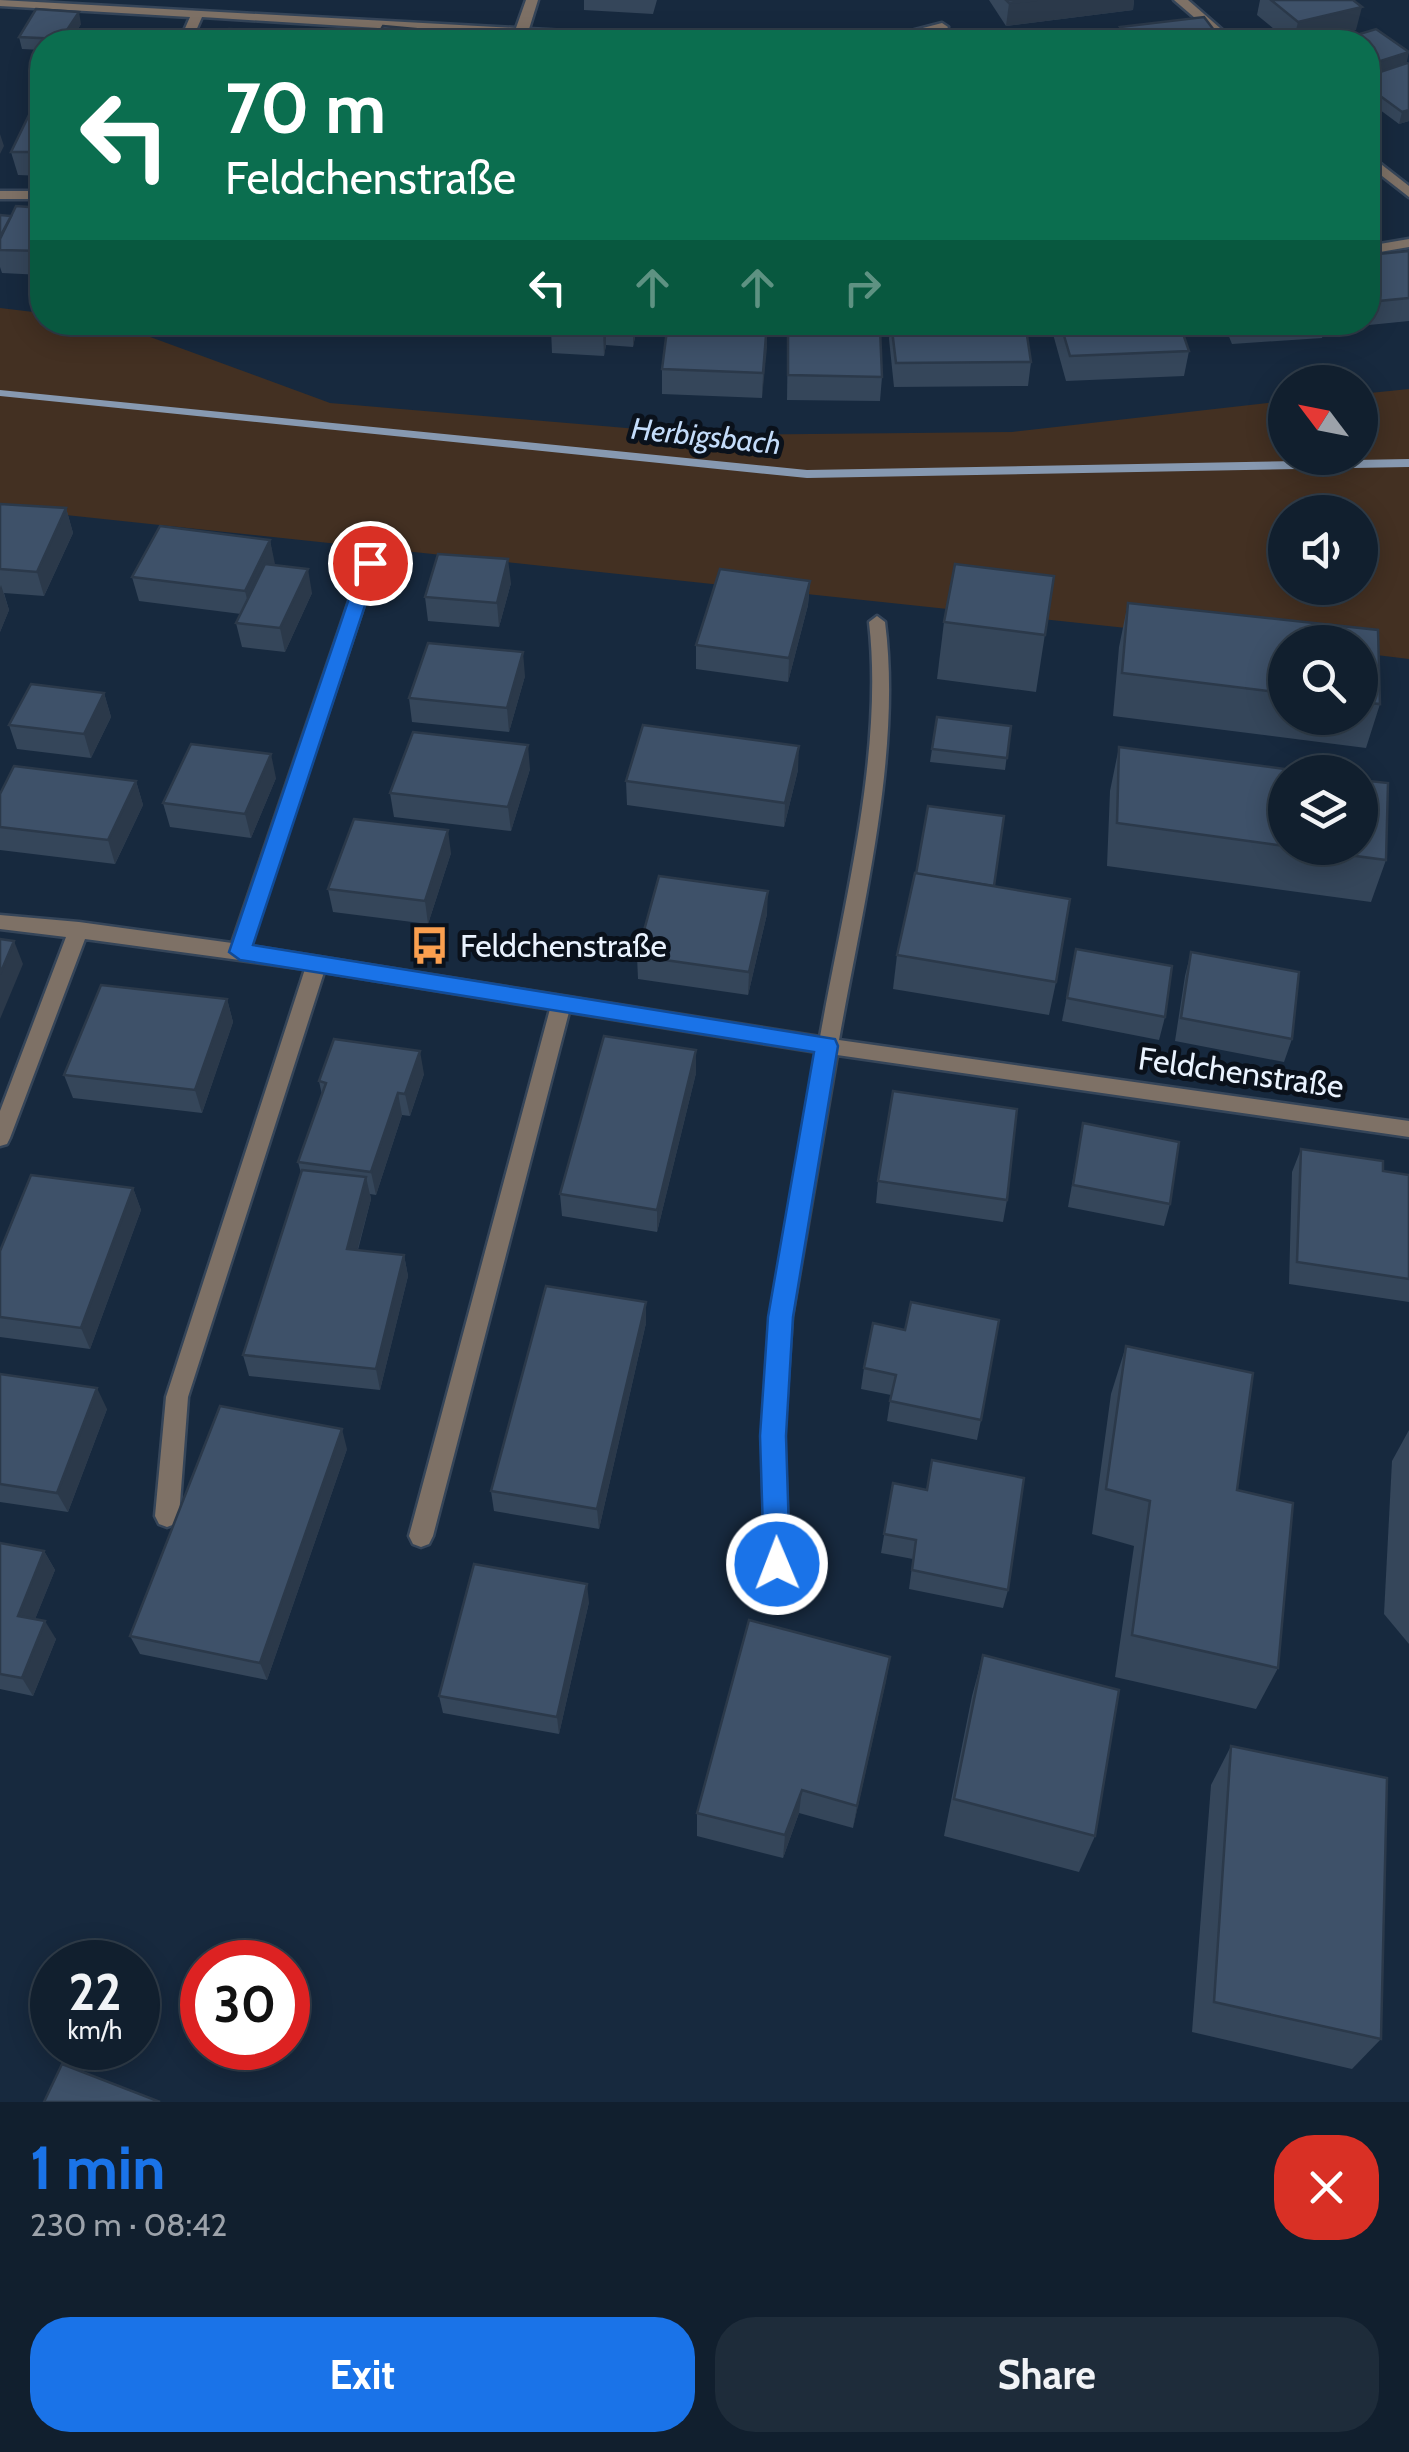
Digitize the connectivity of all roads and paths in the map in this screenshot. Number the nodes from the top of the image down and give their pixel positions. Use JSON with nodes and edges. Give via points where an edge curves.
{"nodes":[{"id":1,"x":532,"y":0,"type":"edge"},
{"id":2,"x":1180,"y":0,"type":"edge"},
{"id":3,"x":0,"y":2,"type":"edge"},
{"id":4,"x":198,"y":14,"type":"junction"},
{"id":5,"x":942,"y":27,"type":"dead end"},
{"id":6,"x":191,"y":30,"type":"edge"},
{"id":7,"x":456,"y":30,"type":"edge"},
{"id":8,"x":522,"y":30,"type":"edge"},
{"id":9,"x":929,"y":30,"type":"edge"},
{"id":10,"x":1216,"y":30,"type":"edge"},
{"id":11,"x":1380,"y":168,"type":"edge"},
{"id":12,"x":1409,"y":193,"type":"edge"},
{"id":13,"x":0,"y":194,"type":"edge"},
{"id":14,"x":30,"y":195,"type":"edge"},
{"id":15,"x":1409,"y":243,"type":"edge"},
{"id":16,"x":1380,"y":248,"type":"edge"},
{"id":17,"x":370,"y":563,"type":"dead end"},
{"id":18,"x":877,"y":622,"type":"dead end"},
{"id":19,"x":0,"y":922,"type":"edge"},
{"id":20,"x":79,"y":929,"type":"junction"},
{"id":21,"x":240,"y":952,"type":"junction"},
{"id":22,"x":317,"y":963,"type":"junction"},
{"id":23,"x":562,"y":1002,"type":"junction"},
{"id":24,"x":827,"y":1046,"type":"junction"},
{"id":25,"x":1409,"y":1129,"type":"edge"},
{"id":26,"x":0,"y":1138,"type":"edge"},
{"id":27,"x":168,"y":1516,"type":"dead end"},
{"id":28,"x":421,"y":1536,"type":"dead end"},
{"id":29,"x":777,"y":1564,"type":"dead end"}],
"edges":[{"from":1,"to":8,"type":"street"},
{"from":2,"to":10,"type":"street"},
{"from":3,"to":4,"type":"street"},
{"from":4,"to":6,"type":"street"},
{"from":4,"to":7,"type":"street"},
{"from":5,"to":9,"type":"street"},
{"from":11,"to":12,"type":"street"},
{"from":13,"to":14,"type":"street"},
{"from":15,"to":16,"type":"street"},
{"from":17,"to":21,"type":"street"},
{"from":18,"to":24,"type":"street","via":[[883,670],[872,802]]},
{"from":19,"to":20,"type":"street","name":"Feldchenstraße"},
{"from":20,"to":21,"type":"street","name":"Feldchenstraße"},
{"from":20,"to":26,"type":"street"},
{"from":21,"to":22,"type":"street","name":"Feldchenstraße"},
{"from":22,"to":23,"type":"street","name":"Feldchenstraße"},
{"from":22,"to":27,"type":"street","via":[[177,1397]]},
{"from":23,"to":24,"type":"street","name":"Feldchenstraße"},
{"from":23,"to":28,"type":"street"},
{"from":24,"to":25,"type":"street","name":"Feldchenstraße"},
{"from":24,"to":29,"type":"street","via":[[781,1317],[773,1436]]}]}
